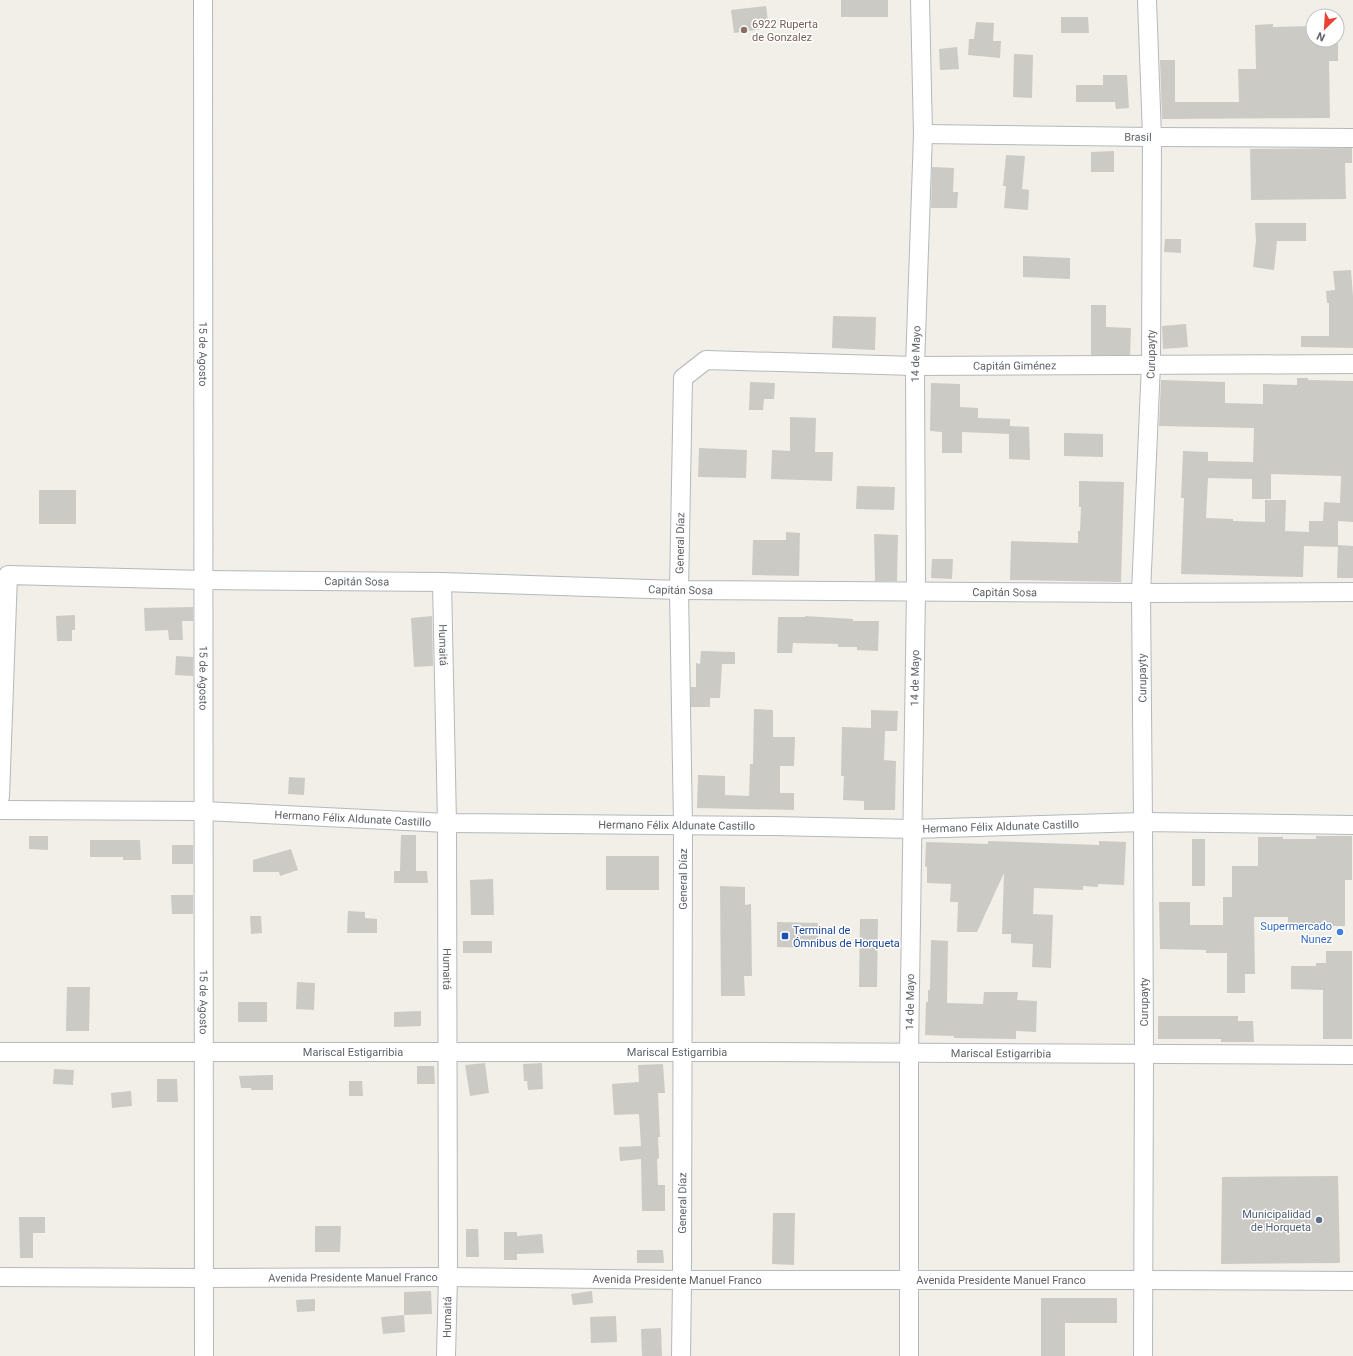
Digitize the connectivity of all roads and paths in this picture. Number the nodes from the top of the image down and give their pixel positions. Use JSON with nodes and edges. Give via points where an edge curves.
{"nodes":[{"id":1,"x":203,"y":0,"type":"edge"},
{"id":2,"x":920,"y":0,"type":"edge"},
{"id":3,"x":1147,"y":0,"type":"edge"},
{"id":4,"x":923,"y":134,"type":"junction"},
{"id":5,"x":1152,"y":137,"type":"junction"},
{"id":6,"x":1353,"y":138,"type":"edge"},
{"id":7,"x":1151,"y":364,"type":"junction"},
{"id":8,"x":1353,"y":364,"type":"edge"},
{"id":9,"x":915,"y":366,"type":"junction"},
{"id":10,"x":683,"y":378,"type":"joint"},
{"id":11,"x":204,"y":580,"type":"junction"},
{"id":12,"x":442,"y":582,"type":"junction"},
{"id":13,"x":679,"y":590,"type":"junction"},
{"id":14,"x":916,"y":591,"type":"junction"},
{"id":15,"x":1353,"y":592,"type":"edge"},
{"id":16,"x":1141,"y":593,"type":"junction"},
{"id":17,"x":0,"y":797,"type":"edge"},
{"id":18,"x":0,"y":810,"type":"edge"},
{"id":19,"x":204,"y":811,"type":"junction"},
{"id":20,"x":1143,"y":822,"type":"junction"},
{"id":21,"x":448,"y":823,"type":"junction"},
{"id":22,"x":683,"y":826,"type":"junction"},
{"id":23,"x":1353,"y":826,"type":"edge"},
{"id":24,"x":912,"y":829,"type":"junction"},
{"id":25,"x":0,"y":1052,"type":"edge"},
{"id":26,"x":448,"y":1052,"type":"junction"},
{"id":27,"x":682,"y":1052,"type":"junction"},
{"id":28,"x":909,"y":1052,"type":"junction"},
{"id":29,"x":204,"y":1053,"type":"junction"},
{"id":30,"x":1144,"y":1053,"type":"junction"},
{"id":31,"x":1353,"y":1055,"type":"edge"},
{"id":32,"x":0,"y":1277,"type":"edge"},
{"id":33,"x":448,"y":1277,"type":"junction"},
{"id":34,"x":204,"y":1278,"type":"junction"},
{"id":35,"x":682,"y":1280,"type":"junction"},
{"id":36,"x":910,"y":1280,"type":"junction"},
{"id":37,"x":1144,"y":1280,"type":"junction"},
{"id":38,"x":1353,"y":1281,"type":"edge"},
{"id":39,"x":204,"y":1356,"type":"edge"},
{"id":40,"x":446,"y":1356,"type":"edge"},
{"id":41,"x":681,"y":1356,"type":"edge"},
{"id":42,"x":909,"y":1356,"type":"edge"},
{"id":43,"x":1143,"y":1356,"type":"edge"}],
"edges":[{"from":1,"to":11,"type":"street","name":"15 de Agosto"},
{"from":2,"to":4,"type":"street","name":"14 de Mayo"},
{"from":3,"to":5,"type":"street","name":"Curupayty"},
{"from":4,"to":5,"type":"street","name":"Brasil"},
{"from":4,"to":9,"type":"street","name":"14 de Mayo"},
{"from":5,"to":6,"type":"street","name":"Brasil"},
{"from":5,"to":7,"type":"street","name":"Curupayty"},
{"from":7,"to":8,"type":"street","name":"Capitán Giménez"},
{"from":7,"to":9,"type":"street","name":"Capitán Giménez"},
{"from":7,"to":16,"type":"street","name":"Curupayty"},
{"from":9,"to":10,"type":"street","name":"Capitán Giménez","via":[[706,360]]},
{"from":9,"to":14,"type":"street","name":"14 de Mayo"},
{"from":10,"to":13,"type":"street","name":"General Díaz"},
{"from":11,"to":12,"type":"street","name":"Capitán Sosa"},
{"from":11,"to":17,"type":"street","name":"Capitán Sosa","via":[[8,575]]},
{"from":11,"to":19,"type":"street","name":"15 de Agosto"},
{"from":12,"to":13,"type":"street","name":"Capitán Sosa"},
{"from":12,"to":21,"type":"street","name":"Humaitá"},
{"from":13,"to":14,"type":"street","name":"Capitán Sosa"},
{"from":13,"to":22,"type":"street","name":"General Díaz"},
{"from":14,"to":16,"type":"street","name":"Capitán Sosa"},
{"from":14,"to":24,"type":"street","name":"14 de Mayo"},
{"from":15,"to":16,"type":"street","name":"Capitán Sosa"},
{"from":16,"to":20,"type":"street","name":"Curupayty"},
{"from":18,"to":19,"type":"street","name":"Hermano Félix Aldunate Castillo"},
{"from":19,"to":21,"type":"street","name":"Hermano Félix Aldunate Castillo"},
{"from":19,"to":29,"type":"street","name":"15 de Agosto"},
{"from":20,"to":23,"type":"street","name":"Hermano Félix Aldunate Castillo"},
{"from":20,"to":24,"type":"street","name":"Hermano Félix Aldunate Castillo"},
{"from":20,"to":30,"type":"street","name":"Curupayty"},
{"from":21,"to":22,"type":"street","name":"Hermano Félix Aldunate Castillo"},
{"from":21,"to":26,"type":"street","name":"Humaitá"},
{"from":22,"to":24,"type":"street","name":"Hermano Félix Aldunate Castillo"},
{"from":22,"to":27,"type":"street","name":"General Díaz"},
{"from":24,"to":28,"type":"street","name":"14 de Mayo"},
{"from":25,"to":29,"type":"street","name":"Mariscal Estigarribia"},
{"from":26,"to":27,"type":"street","name":"Mariscal Estigarribia"},
{"from":26,"to":29,"type":"street","name":"Mariscal Estigarribia"},
{"from":26,"to":33,"type":"street","name":"Humaitá"},
{"from":27,"to":28,"type":"street","name":"Mariscal Estigarribia"},
{"from":27,"to":35,"type":"street","name":"General Díaz"},
{"from":28,"to":30,"type":"street","name":"Mariscal Estigarribia"},
{"from":28,"to":36,"type":"street","name":"14 de Mayo"},
{"from":29,"to":34,"type":"street","name":"15 de Agosto"},
{"from":30,"to":31,"type":"street","name":"Mariscal Estigarribia"},
{"from":30,"to":37,"type":"street","name":"Curupayty"},
{"from":32,"to":34,"type":"street","name":"Avenida Presidente Manuel Franco"},
{"from":33,"to":34,"type":"street","name":"Avenida Presidente Manuel Franco"},
{"from":33,"to":35,"type":"street","name":"Avenida Presidente Manuel Franco"},
{"from":33,"to":40,"type":"street","name":"Humaitá"},
{"from":34,"to":39,"type":"street","name":"15 de Agosto"},
{"from":35,"to":36,"type":"street","name":"Avenida Presidente Manuel Franco"},
{"from":35,"to":41,"type":"street","name":"General Díaz"},
{"from":36,"to":37,"type":"street","name":"Avenida Presidente Manuel Franco"},
{"from":36,"to":42,"type":"street","name":"14 de Mayo"},
{"from":37,"to":38,"type":"street","name":"Avenida Presidente Manuel Franco"},
{"from":37,"to":43,"type":"street","name":"Curupayty"}]}
